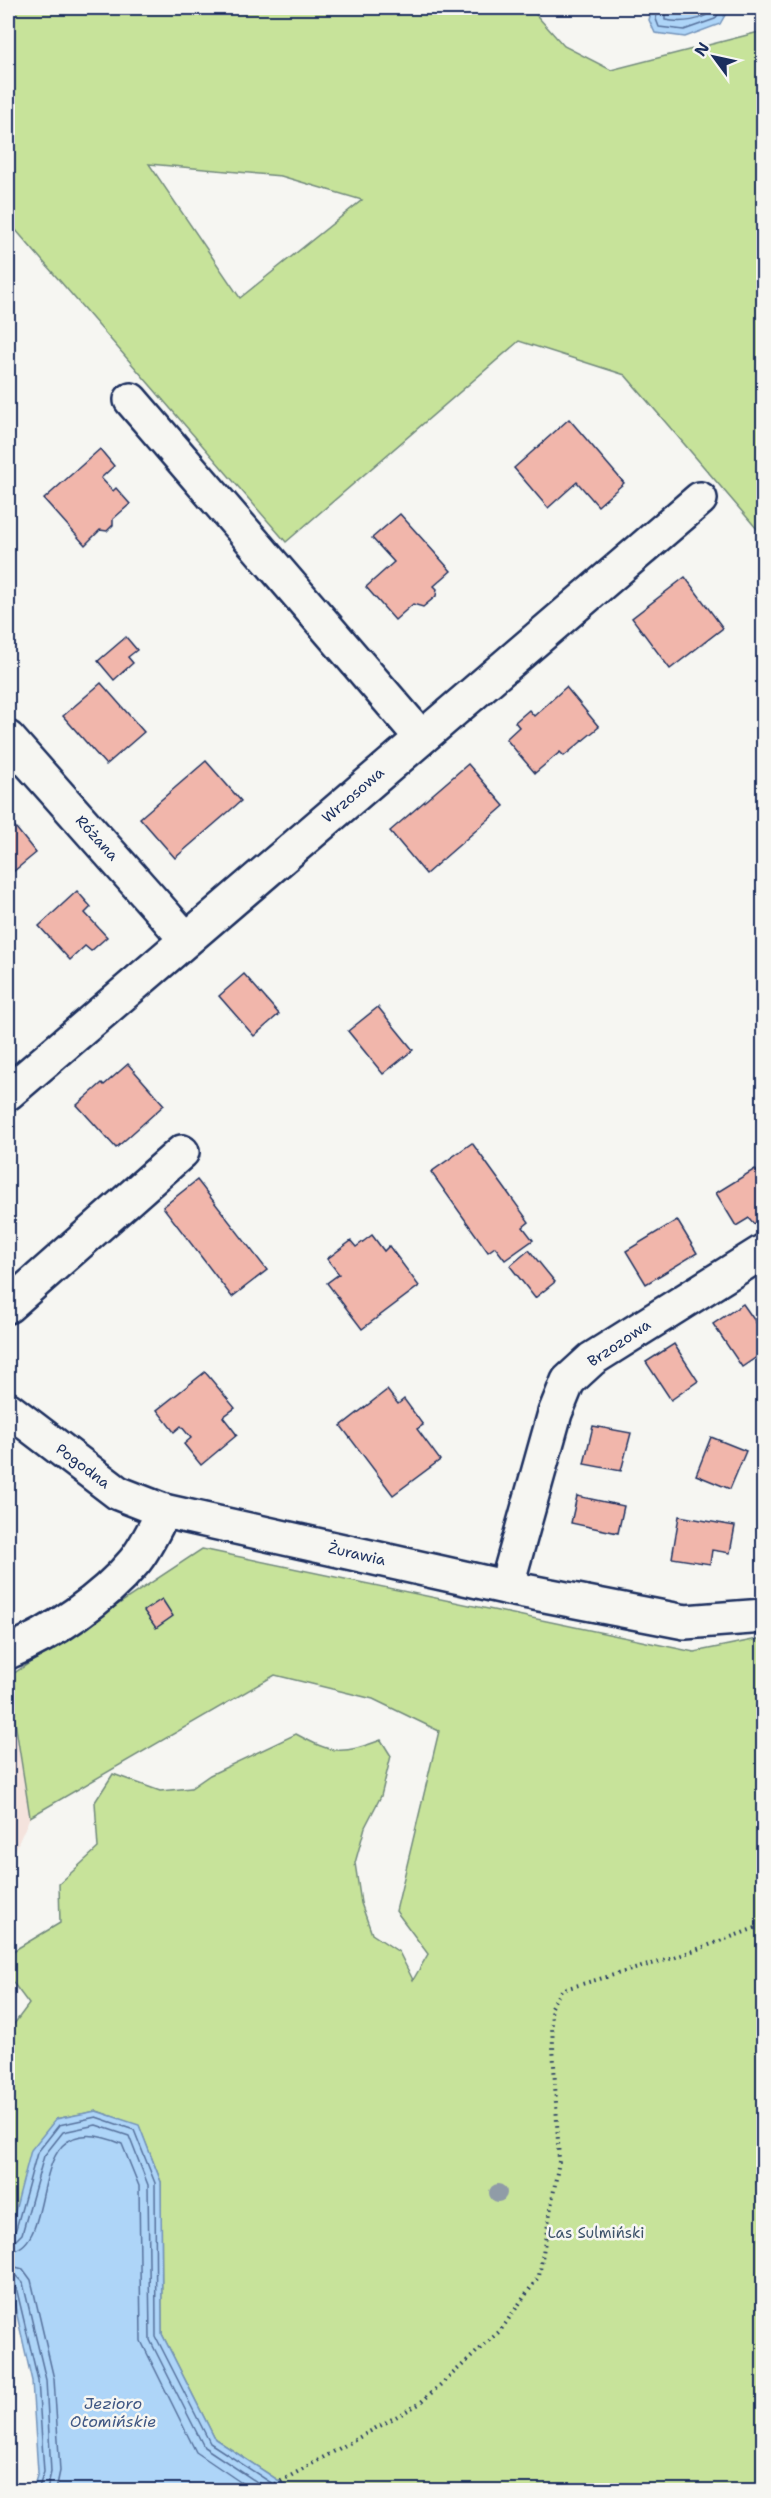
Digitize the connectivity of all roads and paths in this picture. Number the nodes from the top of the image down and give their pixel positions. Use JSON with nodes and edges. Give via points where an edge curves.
{"nodes":[{"id":1,"x":131,"y":400,"type":"dead end"},
{"id":2,"x":700,"y":499,"type":"dead end"},
{"id":3,"x":421,"y":736,"type":"junction"},
{"id":4,"x":8,"y":738,"type":"edge"},
{"id":5,"x":186,"y":939,"type":"junction"},
{"id":6,"x":8,"y":1093,"type":"edge"},
{"id":7,"x":182,"y":1152,"type":"dead end"},
{"id":8,"x":764,"y":1251,"type":"edge"},
{"id":9,"x":8,"y":1306,"type":"edge"},
{"id":10,"x":8,"y":1409,"type":"edge"},
{"id":11,"x":164,"y":1511,"type":"junction"},
{"id":12,"x":509,"y":1588,"type":"junction"},
{"id":13,"x":764,"y":1616,"type":"edge"},
{"id":14,"x":8,"y":1652,"type":"edge"},
{"id":15,"x":764,"y":1925,"type":"edge"},
{"id":16,"x":265,"y":2490,"type":"edge"}],
"edges":[{"from":1,"to":3,"type":"street"},
{"from":2,"to":3,"type":"street","name":"Wrzosowa"},
{"from":3,"to":5,"type":"street","name":"Wrzosowa"},
{"from":4,"to":5,"type":"street","name":"Różana"},
{"from":5,"to":6,"type":"street","name":"Wrzosowa"},
{"from":7,"to":9,"type":"street"},
{"from":8,"to":12,"type":"street","name":"Brzozowa","via":[[592,1359],[568,1381],[539,1466]]},
{"from":10,"to":11,"type":"street","name":"Pogodna","via":[[118,1492]]},
{"from":11,"to":12,"type":"street","name":"Żurawia"},
{"from":11,"to":14,"type":"street","via":[[135,1562],[82,1610]]},
{"from":12,"to":13,"type":"street","name":"Żurawia","via":[[685,1622]]},
{"from":15,"to":16,"type":"path","via":[[673,1958],[561,1990],[551,2007],[559,2161],[539,2276],[500,2331],[419,2404]]}]}
